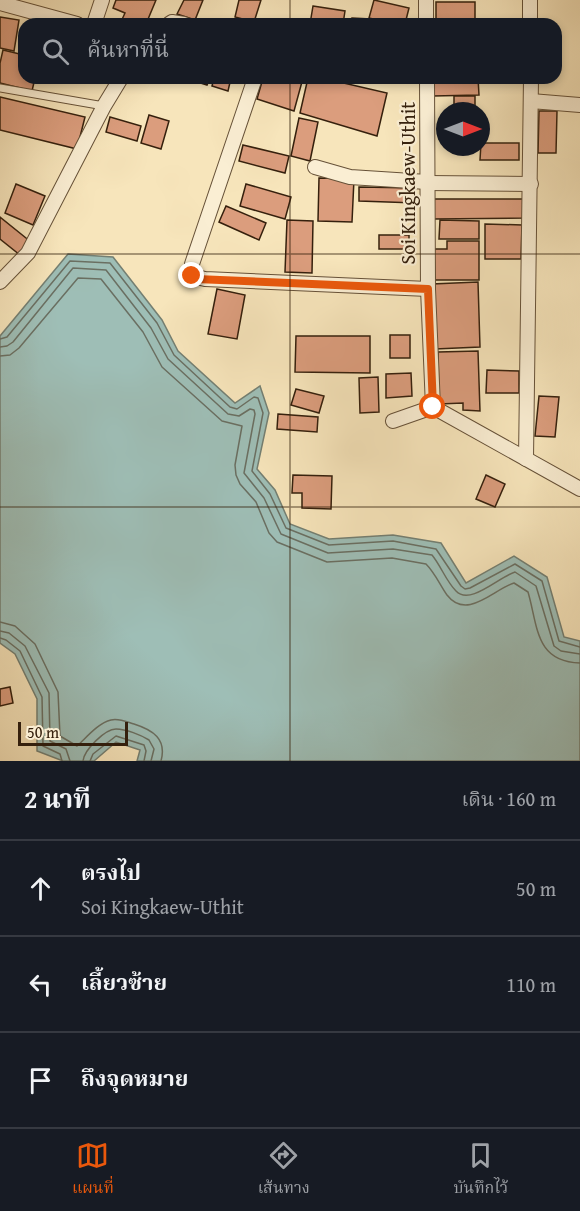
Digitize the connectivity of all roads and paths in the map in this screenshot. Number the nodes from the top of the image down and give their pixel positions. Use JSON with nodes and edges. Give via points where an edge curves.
{"nodes":[{"id":1,"x":102,"y":0,"type":"edge"},
{"id":2,"x":426,"y":0,"type":"edge"},
{"id":3,"x":530,"y":0,"type":"edge"},
{"id":4,"x":0,"y":3,"type":"edge"},
{"id":5,"x":55,"y":18,"type":"edge"},
{"id":6,"x":96,"y":18,"type":"edge"},
{"id":7,"x":426,"y":18,"type":"edge"},
{"id":8,"x":531,"y":18,"type":"edge"},
{"id":9,"x":117,"y":84,"type":"edge"},
{"id":10,"x":253,"y":84,"type":"edge"},
{"id":11,"x":427,"y":84,"type":"edge"},
{"id":12,"x":531,"y":84,"type":"edge"},
{"id":13,"x":0,"y":88,"type":"edge"},
{"id":14,"x":531,"y":101,"type":"junction"},
{"id":15,"x":580,"y":105,"type":"edge"},
{"id":16,"x":104,"y":106,"type":"junction"},
{"id":17,"x":315,"y":167,"type":"dead end"},
{"id":18,"x":427,"y":182,"type":"junction"},
{"id":19,"x":531,"y":184,"type":"junction"},
{"id":20,"x":0,"y":282,"type":"edge"},
{"id":21,"x":428,"y":289,"type":"junction"},
{"id":22,"x":433,"y":407,"type":"junction"},
{"id":23,"x":393,"y":421,"type":"dead end"},
{"id":24,"x":526,"y":459,"type":"junction"},
{"id":25,"x":580,"y":489,"type":"edge"}],
"edges":[{"from":1,"to":6,"type":"street"},
{"from":2,"to":7,"type":"street"},
{"from":3,"to":8,"type":"street"},
{"from":4,"to":5,"type":"street"},
{"from":9,"to":16,"type":"street"},
{"from":10,"to":21,"type":"street","via":[[192,264],[192,276]]},
{"from":11,"to":18,"type":"street","name":"Soi Kingkaew-Uthit"},
{"from":12,"to":14,"type":"street"},
{"from":13,"to":16,"type":"lane"},
{"from":14,"to":15,"type":"street"},
{"from":14,"to":19,"type":"street"},
{"from":16,"to":20,"type":"street","via":[[28,253]]},
{"from":17,"to":18,"type":"street","via":[[350,177]]},
{"from":18,"to":19,"type":"street"},
{"from":18,"to":21,"type":"street","name":"Soi Kingkaew-Uthit"},
{"from":19,"to":24,"type":"street"},
{"from":21,"to":22,"type":"street","name":"Soi Kingkaew-Uthit"},
{"from":22,"to":23,"type":"street"},
{"from":22,"to":24,"type":"street"},
{"from":24,"to":25,"type":"street"}]}
